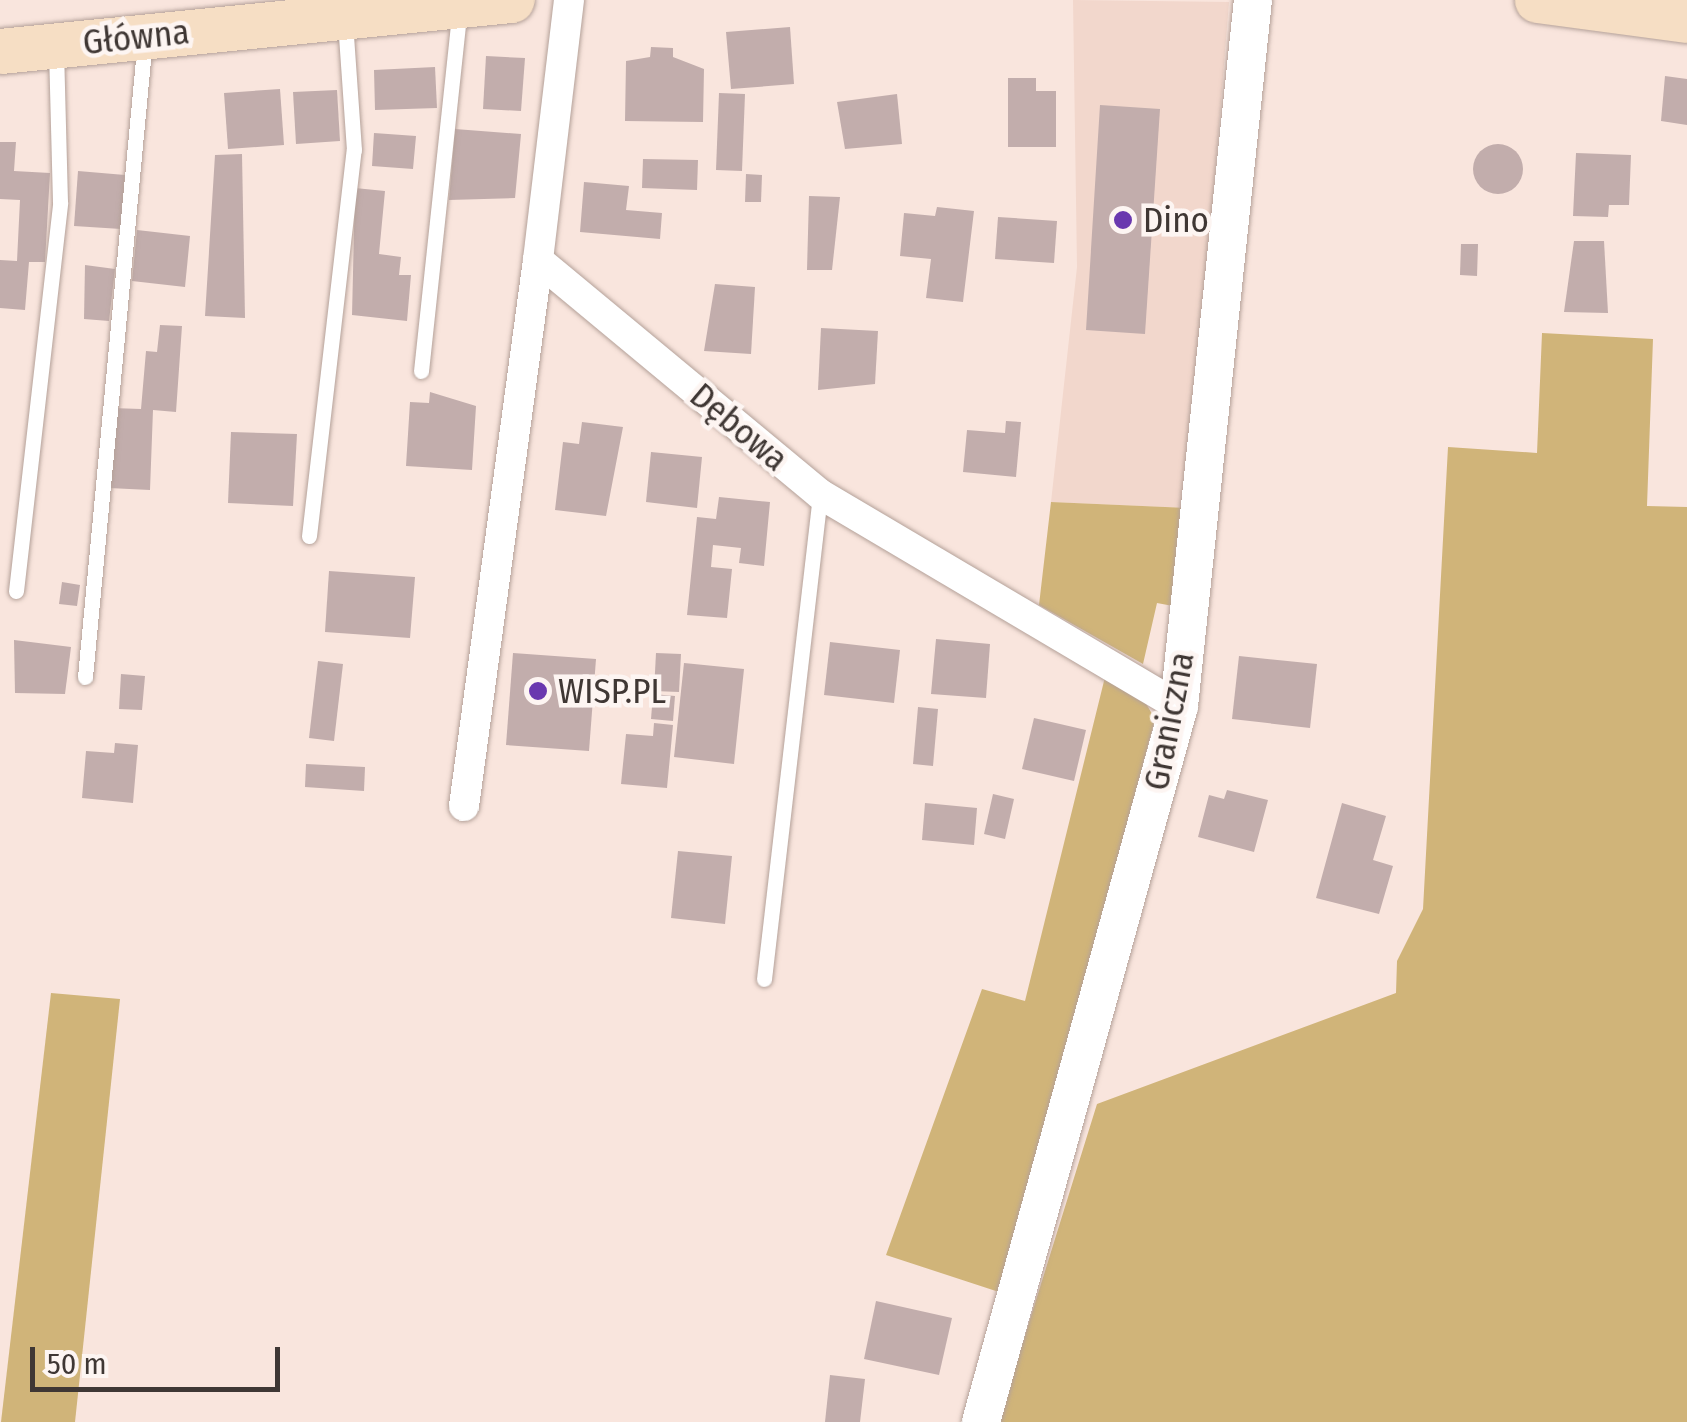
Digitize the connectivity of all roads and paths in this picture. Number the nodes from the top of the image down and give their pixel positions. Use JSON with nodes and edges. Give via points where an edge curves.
{"nodes":[{"id":1,"x":511,"y":0,"type":"edge"},
{"id":2,"x":569,"y":0,"type":"edge"},
{"id":3,"x":1253,"y":0,"type":"edge"},
{"id":4,"x":1537,"y":0,"type":"edge"},
{"id":5,"x":460,"y":5,"type":"junction"},
{"id":6,"x":345,"y":17,"type":"junction"},
{"id":7,"x":1687,"y":20,"type":"edge"},
{"id":8,"x":145,"y":37,"type":"junction"},
{"id":9,"x":56,"y":46,"type":"junction"},
{"id":10,"x":0,"y":51,"type":"edge"},
{"id":11,"x":538,"y":260,"type":"junction"},
{"id":12,"x":421,"y":371,"type":"dead end"},
{"id":13,"x":820,"y":494,"type":"junction"},
{"id":14,"x":309,"y":536,"type":"dead end"},
{"id":15,"x":16,"y":591,"type":"dead end"},
{"id":16,"x":85,"y":677,"type":"dead end"},
{"id":17,"x":1179,"y":706,"type":"junction"},
{"id":18,"x":464,"y":806,"type":"dead end"},
{"id":19,"x":764,"y":979,"type":"dead end"},
{"id":20,"x":981,"y":1422,"type":"edge"}],
"edges":[{"from":1,"to":5,"type":"main road","name":"Główna"},
{"from":2,"to":11,"type":"street"},
{"from":3,"to":17,"type":"street","name":"Graniczna"},
{"from":4,"to":7,"type":"main road"},
{"from":5,"to":6,"type":"main road","name":"Główna"},
{"from":5,"to":12,"type":"lane"},
{"from":6,"to":8,"type":"main road","name":"Główna"},
{"from":6,"to":14,"type":"lane","via":[[354,150]]},
{"from":8,"to":9,"type":"main road","name":"Główna"},
{"from":8,"to":16,"type":"lane"},
{"from":9,"to":10,"type":"main road","name":"Główna"},
{"from":9,"to":15,"type":"lane","via":[[60,202]]},
{"from":11,"to":13,"type":"street","name":"Dębowa"},
{"from":11,"to":18,"type":"street"},
{"from":13,"to":17,"type":"street","name":"Dębowa"},
{"from":13,"to":19,"type":"lane"},
{"from":17,"to":20,"type":"street","name":"Graniczna"}]}
